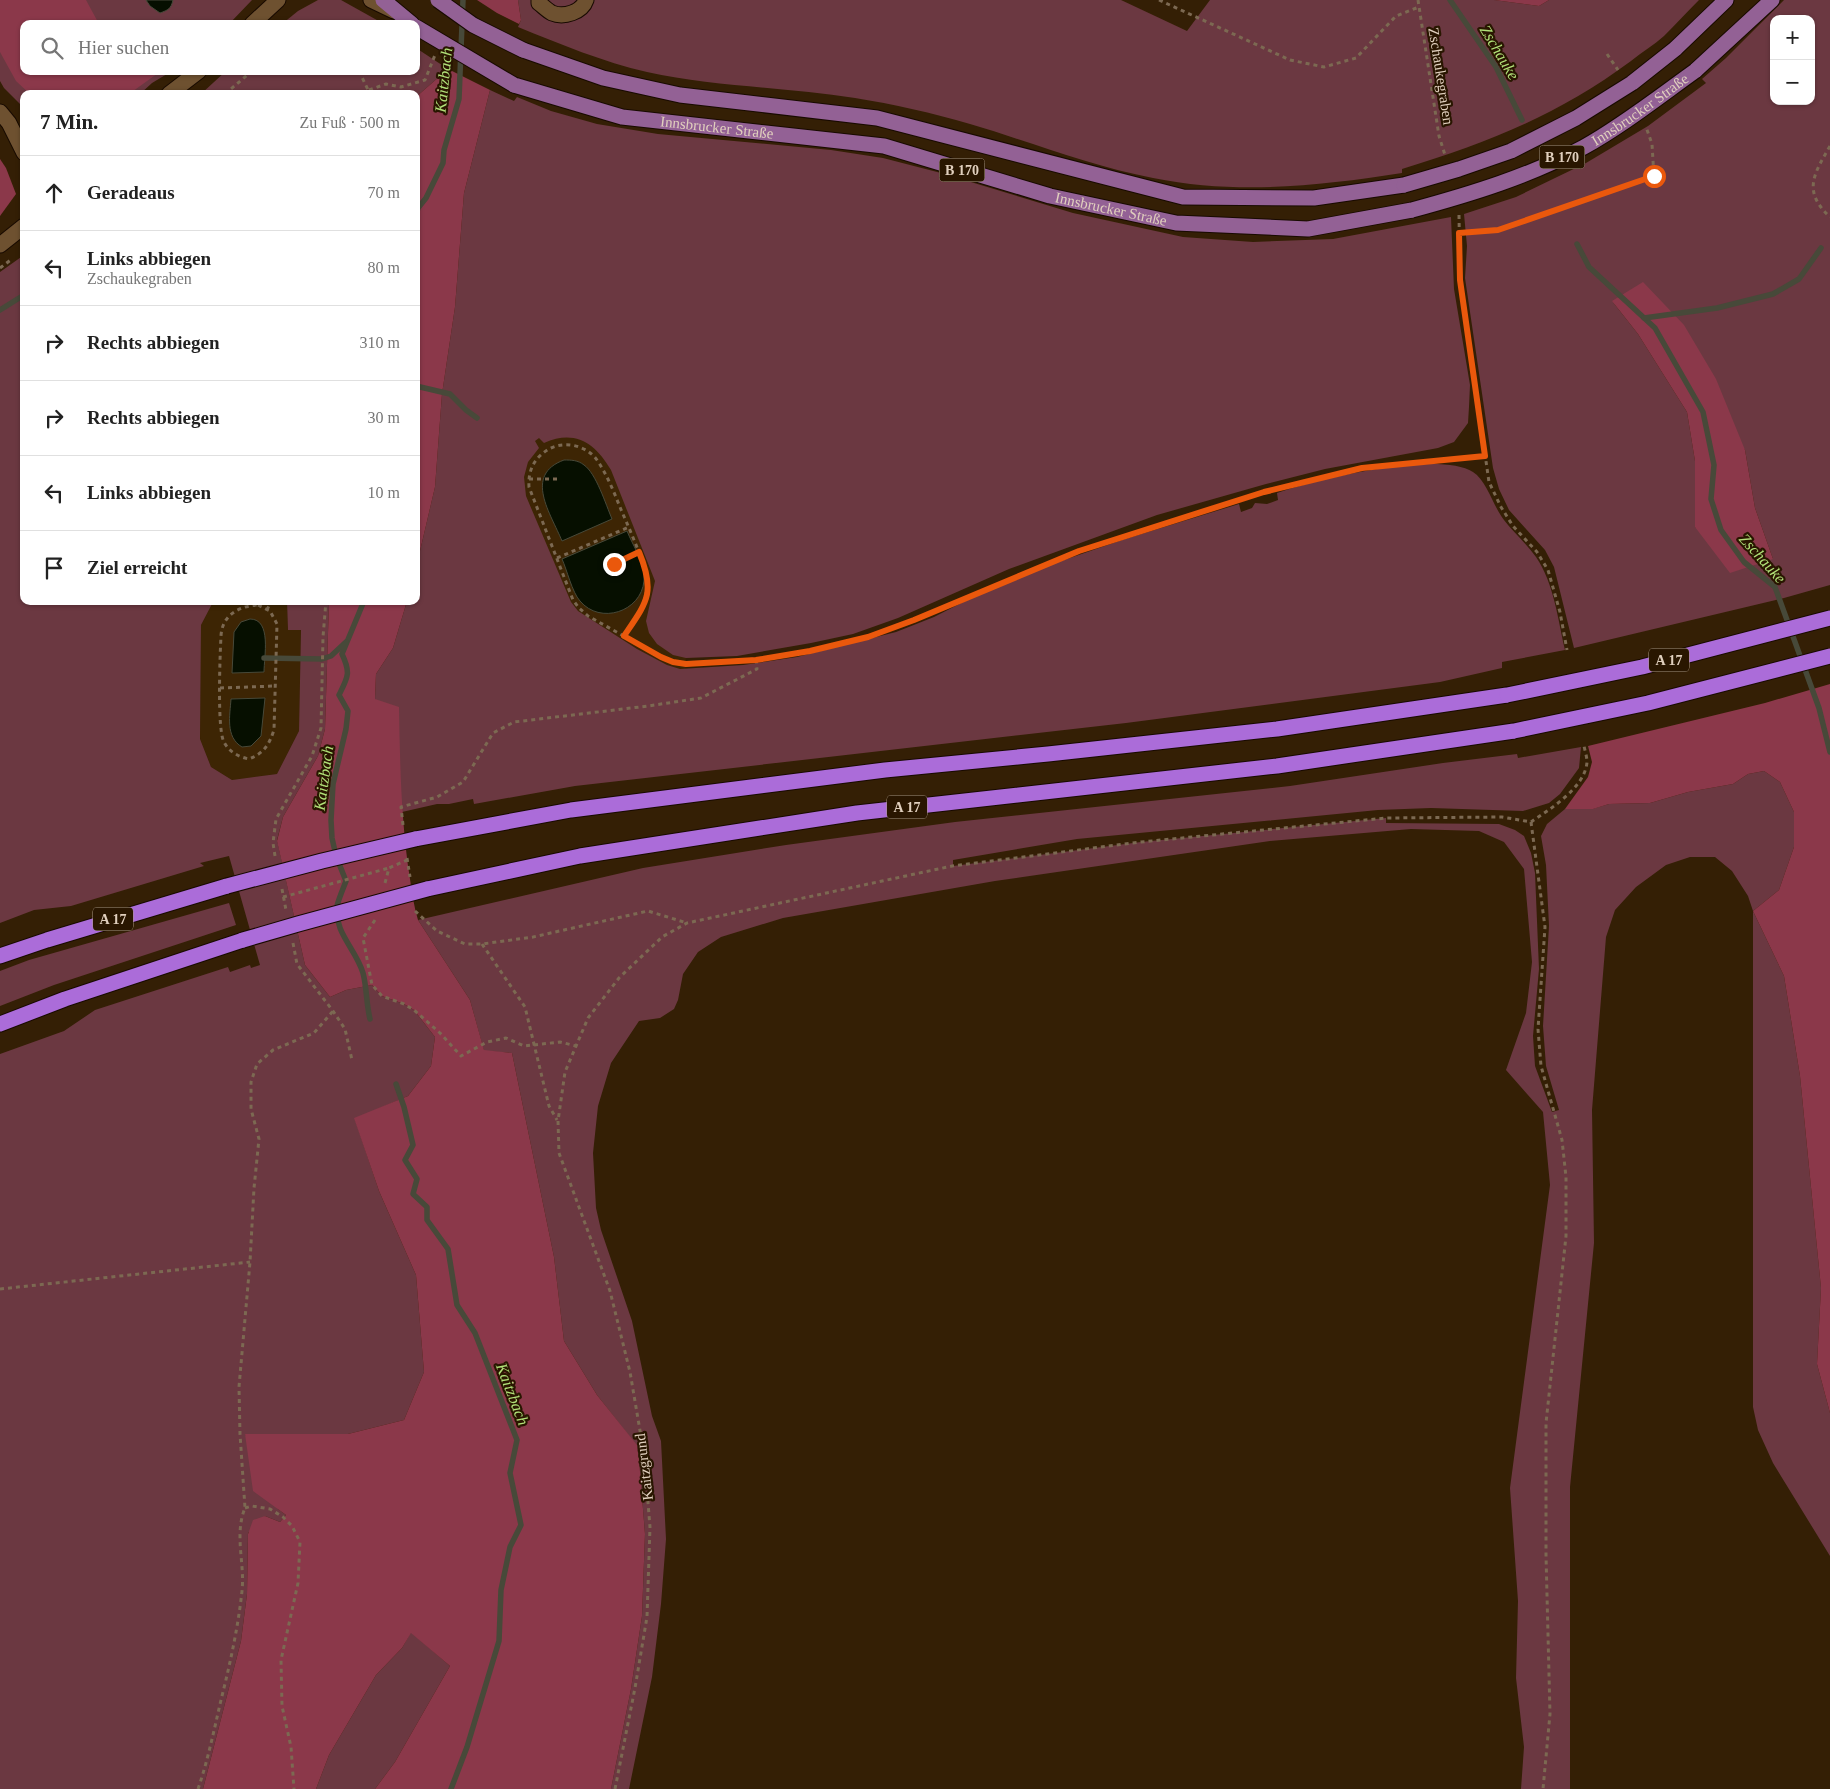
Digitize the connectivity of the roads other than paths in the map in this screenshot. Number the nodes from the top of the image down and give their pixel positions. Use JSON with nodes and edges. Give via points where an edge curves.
{"nodes":[{"id":1,"x":371,"y":0,"type":"edge"},
{"id":2,"x":383,"y":0,"type":"edge"},
{"id":3,"x":438,"y":0,"type":"edge"},
{"id":4,"x":539,"y":0,"type":"edge"},
{"id":5,"x":586,"y":0,"type":"edge"},
{"id":6,"x":1726,"y":0,"type":"edge"},
{"id":7,"x":1772,"y":0,"type":"edge"},
{"id":8,"x":278,"y":1,"type":"edge"},
{"id":9,"x":395,"y":11,"type":"junction"},
{"id":10,"x":257,"y":20,"type":"edge"},
{"id":11,"x":406,"y":20,"type":"edge"},
{"id":12,"x":420,"y":29,"type":"edge"},
{"id":13,"x":195,"y":75,"type":"edge"},
{"id":14,"x":187,"y":82,"type":"junction"},
{"id":15,"x":175,"y":90,"type":"edge"},
{"id":16,"x":180,"y":90,"type":"edge"},
{"id":17,"x":4,"y":118,"type":"edge"},
{"id":18,"x":20,"y":128,"type":"edge"},
{"id":19,"x":20,"y":146,"type":"edge"},
{"id":20,"x":20,"y":229,"type":"edge"},
{"id":21,"x":0,"y":245,"type":"edge"},
{"id":22,"x":1830,"y":618,"type":"edge"},
{"id":23,"x":1830,"y":656,"type":"edge"},
{"id":24,"x":0,"y":956,"type":"edge"},
{"id":25,"x":0,"y":1024,"type":"edge"}],
"edges":[{"from":1,"to":9,"type":"main road"},
{"from":2,"to":9,"type":"main road"},
{"from":3,"to":6,"type":"main road","name":"Innsbrucker Straße","number":"B 170","bridge":true,"via":[[473,25],[523,50],[603,78],[680,95],[877,118],[1183,197],[1314,198],[1404,185],[1459,169],[1519,146],[1576,118],[1624,88],[1675,49]]},
{"from":4,"to":5,"type":"main road","via":[[552,13],[570,15],[584,6]]},
{"from":7,"to":12,"type":"main road","name":"Innsbrucker Straße","number":"B 170","bridge":true,"via":[[1695,71],[1585,146],[1518,178],[1466,196],[1412,210],[1308,229],[1176,223],[1050,196],[884,146],[622,117],[514,85]]},
{"from":8,"to":10,"type":"main road"},
{"from":9,"to":11,"type":"main road"},
{"from":13,"to":14,"type":"main road"},
{"from":14,"to":15,"type":"main road"},
{"from":14,"to":16,"type":"main road"},
{"from":17,"to":18,"type":"main road"},
{"from":17,"to":19,"type":"main road"},
{"from":20,"to":21,"type":"main road"},
{"from":22,"to":24,"type":"highway","number":"A 17","bridge":true,"via":[[1642,667],[1507,695],[1277,729],[885,770],[572,810],[416,839],[322,861],[226,886]]},
{"from":23,"to":25,"type":"highway","number":"A 17","bridge":true,"via":[[1648,703],[1514,731],[1277,766],[857,813],[580,856],[427,889],[243,940],[64,999]]}]}
